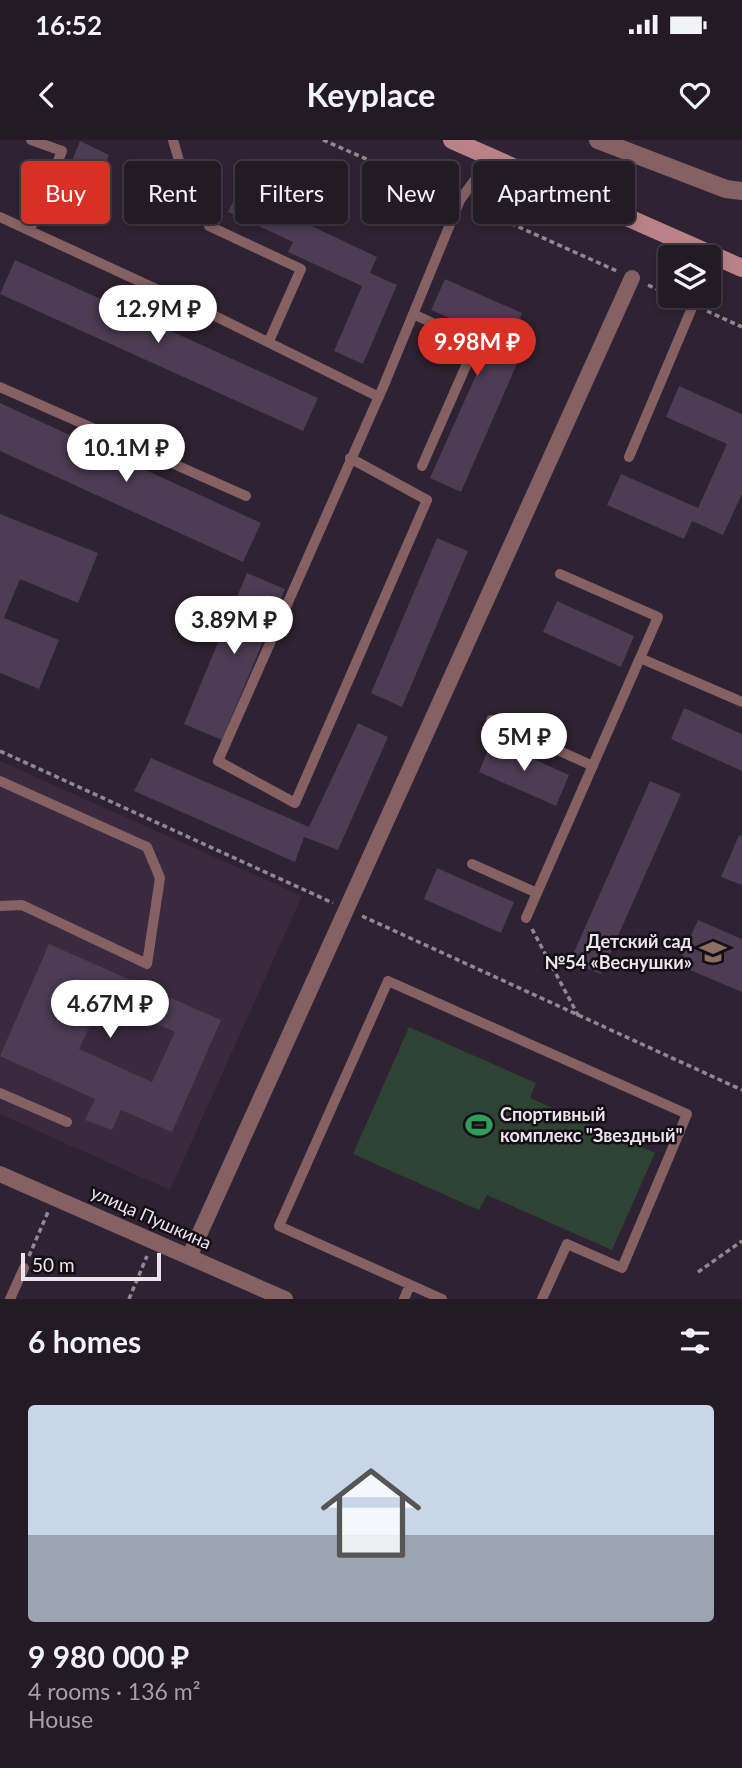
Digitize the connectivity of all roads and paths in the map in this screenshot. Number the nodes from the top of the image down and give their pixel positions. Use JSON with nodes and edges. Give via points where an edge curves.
{"nodes":[{"id":1,"x":31,"y":140,"type":"edge"},
{"id":2,"x":173,"y":140,"type":"edge"},
{"id":3,"x":323,"y":140,"type":"edge"},
{"id":4,"x":452,"y":140,"type":"edge"},
{"id":5,"x":598,"y":140,"type":"edge"},
{"id":6,"x":489,"y":159,"type":"junction"},
{"id":7,"x":179,"y":161,"type":"edge"},
{"id":8,"x":742,"y":191,"type":"edge"},
{"id":9,"x":460,"y":201,"type":"junction"},
{"id":10,"x":0,"y":217,"type":"edge"},
{"id":11,"x":209,"y":226,"type":"dead end"},
{"id":12,"x":30,"y":230,"type":"junction"},
{"id":13,"x":674,"y":245,"type":"edge"},
{"id":14,"x":721,"y":264,"type":"edge"},
{"id":15,"x":742,"y":268,"type":"edge"},
{"id":16,"x":632,"y":278,"type":"junction"},
{"id":17,"x":658,"y":290,"type":"edge"},
{"id":18,"x":692,"y":308,"type":"edge"},
{"id":19,"x":413,"y":314,"type":"junction"},
{"id":20,"x":269,"y":341,"type":"junction"},
{"id":21,"x":0,"y":387,"type":"edge"},
{"id":22,"x":379,"y":397,"type":"junction"},
{"id":23,"x":629,"y":457,"type":"dead end"},
{"id":24,"x":350,"y":458,"type":"junction"},
{"id":25,"x":422,"y":466,"type":"dead end"},
{"id":26,"x":246,"y":496,"type":"dead end"},
{"id":27,"x":560,"y":573,"type":"dead end"},
{"id":28,"x":640,"y":658,"type":"junction"},
{"id":29,"x":742,"y":702,"type":"edge"},
{"id":30,"x":491,"y":720,"type":"dead end"},
{"id":31,"x":0,"y":751,"type":"edge"},
{"id":32,"x":593,"y":766,"type":"junction"},
{"id":33,"x":0,"y":781,"type":"edge"},
{"id":34,"x":472,"y":864,"type":"dead end"},
{"id":35,"x":537,"y":893,"type":"junction"},
{"id":36,"x":0,"y":906,"type":"edge"},
{"id":37,"x":347,"y":909,"type":"junction"},
{"id":38,"x":526,"y":918,"type":"joint"},
{"id":39,"x":579,"y":1017,"type":"junction"},
{"id":40,"x":742,"y":1090,"type":"edge"},
{"id":41,"x":0,"y":1093,"type":"edge"},
{"id":42,"x":67,"y":1122,"type":"dead end"},
{"id":43,"x":0,"y":1174,"type":"edge"},
{"id":44,"x":55,"y":1197,"type":"junction"},
{"id":45,"x":154,"y":1241,"type":"junction"},
{"id":46,"x":742,"y":1241,"type":"edge"},
{"id":47,"x":189,"y":1257,"type":"junction"},
{"id":48,"x":24,"y":1268,"type":"joint"},
{"id":49,"x":698,"y":1272,"type":"dead end"},
{"id":50,"x":410,"y":1285,"type":"junction"},
{"id":51,"x":10,"y":1299,"type":"edge"},
{"id":52,"x":129,"y":1299,"type":"edge"},
{"id":53,"x":285,"y":1299,"type":"edge"},
{"id":54,"x":404,"y":1299,"type":"edge"},
{"id":55,"x":442,"y":1299,"type":"edge"},
{"id":56,"x":542,"y":1299,"type":"edge"}],
"edges":[{"from":1,"to":12,"type":"lane","via":[[62,151]]},
{"from":2,"to":7,"type":"lane"},
{"from":3,"to":9,"type":"path"},
{"from":4,"to":6,"type":"main road"},
{"from":5,"to":8,"type":"street"},
{"from":6,"to":9,"type":"lane"},
{"from":6,"to":13,"type":"main road"},
{"from":9,"to":16,"type":"path"},
{"from":9,"to":19,"type":"lane"},
{"from":10,"to":12,"type":"lane"},
{"from":11,"to":20,"type":"lane","via":[[301,269]]},
{"from":12,"to":20,"type":"lane"},
{"from":14,"to":15,"type":"main road"},
{"from":16,"to":17,"type":"path"},
{"from":16,"to":37,"type":"street"},
{"from":18,"to":23,"type":"lane"},
{"from":19,"to":22,"type":"lane"},
{"from":19,"to":25,"type":"lane","via":[[476,343]]},
{"from":20,"to":22,"type":"lane"},
{"from":21,"to":26,"type":"lane"},
{"from":22,"to":24,"type":"lane"},
{"from":24,"to":24,"type":"lane","via":[[218,761],[295,803],[427,500]]},
{"from":27,"to":28,"type":"lane","via":[[658,617]]},
{"from":28,"to":29,"type":"lane"},
{"from":28,"to":32,"type":"lane"},
{"from":30,"to":32,"type":"lane"},
{"from":31,"to":37,"type":"path"},
{"from":32,"to":35,"type":"lane"},
{"from":33,"to":36,"type":"lane","via":[[147,847],[160,878],[147,964],[22,905]]},
{"from":34,"to":35,"type":"lane"},
{"from":35,"to":38,"type":"lane"},
{"from":37,"to":39,"type":"path"},
{"from":37,"to":47,"type":"street"},
{"from":38,"to":39,"type":"path"},
{"from":39,"to":40,"type":"path"},
{"from":41,"to":42,"type":"lane"},
{"from":43,"to":44,"type":"street","name":"улица Пушкина"},
{"from":44,"to":45,"type":"street","name":"улица Пушкина"},
{"from":44,"to":48,"type":"path"},
{"from":45,"to":47,"type":"street","name":"улица Пушкина"},
{"from":45,"to":52,"type":"path"},
{"from":46,"to":49,"type":"path"},
{"from":47,"to":53,"type":"street","name":"улица Пушкина"},
{"from":48,"to":51,"type":"lane"},
{"from":50,"to":54,"type":"lane"},
{"from":50,"to":55,"type":"lane"},
{"from":50,"to":56,"type":"lane","via":[[279,1226],[388,981],[687,1114],[622,1268],[566,1244]]}]}
